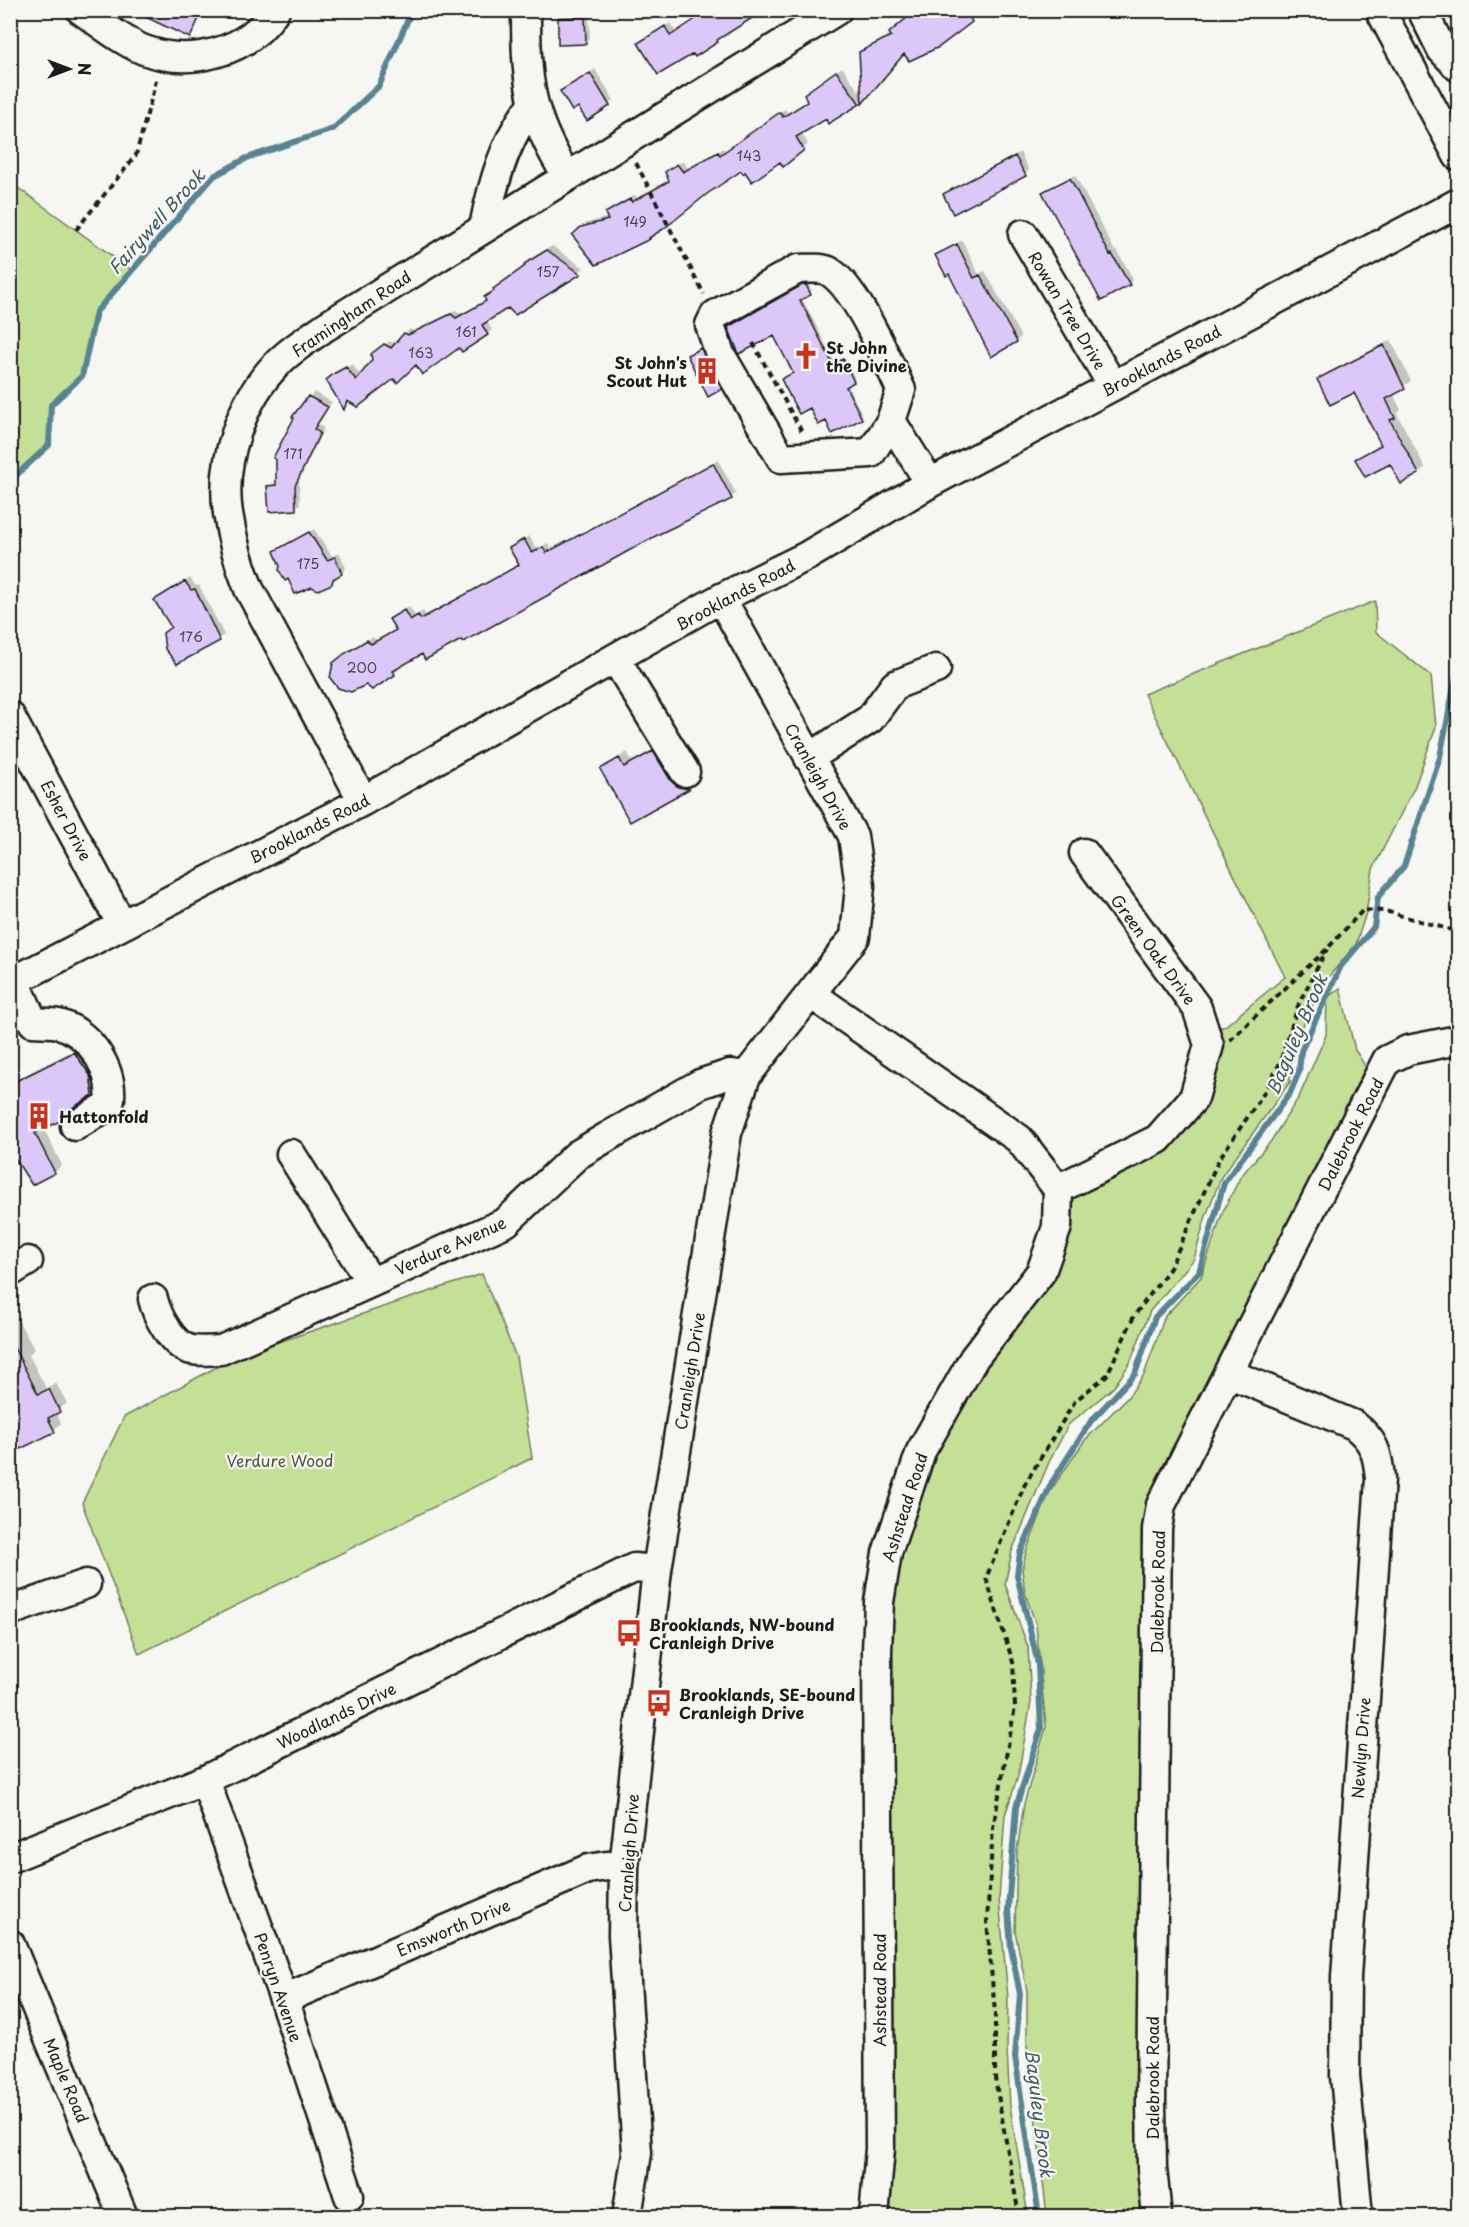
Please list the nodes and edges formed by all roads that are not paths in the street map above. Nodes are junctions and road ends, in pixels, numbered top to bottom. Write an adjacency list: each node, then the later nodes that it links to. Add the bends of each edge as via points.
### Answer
1 (81, 10): 2 (street, via 141,49 162,56 204,56 223,51 249,39 266,25)
2 (275, 10)
3 (526, 10): 8 (street)
4 (837, 10): 10 (street, Framingham Road)
5 (1380, 10): 9 (street)
6 (1422, 10): 7 (street, via 1442,50)
7 (1458, 67)
8 (532, 105): 10 (street, via 547,146); 12 (street, via 516,131 495,181)
9 (1458, 156)
10 (567, 176): 12 (street, Framingham Road)
11 (1458, 203): 14 (street, Brooklands Road)
12 (484, 227): 23 (street, Framingham Road, via 325,327 280,361 258,388 244,415 229,463 227,511 236,556 249,589)
13 (1023, 234): 14 (street, Rowan Tree Drive)
14 (1113, 386): 16 (street, Brooklands Road)
15 (891, 421): 15 (street, via 871,453 781,458 720,354 710,325 715,315 798,269 828,270 847,286 901,390); 16 (street)
16 (930, 483): 17 (street, Brooklands Road, via 807,556)
17 (721, 598): 18 (street, Brooklands Road); 21 (street, Cranleigh Drive)
18 (615, 658): 22 (street); 23 (street, Brooklands Road)
19 (936, 669): 21 (street, via 895,685 870,719)
20 (10, 716): 25 (street, Esher Drive)
21 (809, 758): 27 (street, Cranleigh Drive, via 853,836 861,886 855,937)
22 (685, 772)
23 (363, 801): 25 (street, Brooklands Road)
24 (1084, 853): 32 (street, Green Oak Drive, via 1197,1008 1209,1045 1194,1098 1158,1139)
25 (122, 925): 26 (street, Brooklands Road)
26 (13, 982): 30 (street, via 33,1022 60,1025 86,1040 110,1081 109,1105)
27 (811, 994): 29 (street, Cranleigh Drive); 32 (street, via 1019,1140)
28 (1458, 1040): 35 (street, Dalebrook Road, via 1408,1050 1387,1060)
29 (746, 1076): 33 (street, Verdure Avenue, via 730,1074 700,1084 577,1155 506,1222); 36 (street, Cranleigh Drive, via 727,1133)
30 (75, 1126)
31 (291, 1154): 33 (street)
32 (1058, 1189): 47 (street, Ashstead Road, via 1057,1227 1041,1272 974,1358 921,1450 887,1553 877,1651 880,2149)
33 (370, 1281): 34 (street, Verdure Avenue, via 221,1350 190,1350 174,1338 157,1313)
34 (153, 1299)
35 (1228, 1373): 48 (street, Dalebrook Road, via 1161,1505 1157,1529 1151,2091); 49 (street, Newlyn Drive, via 1354,1425 1375,1446 1379,1460 1346,1977 1345,2076)
36 (657, 1570): 39 (street, Woodlands Drive, via 634,1568); 41 (street, Cranleigh Drive)
37 (86, 1584): 38 (street)
38 (10, 1611)
39 (205, 1780): 40 (street, Woodlands Drive); 43 (street, Penryn Avenue)
40 (10, 1858)
41 (624, 1867): 43 (street, Emsworth Drive, via 588,1869); 46 (street, Cranleigh Drive, via 623,1935 637,2153)
42 (13, 1956): 45 (street, Maple Road)
43 (284, 1999): 44 (street, Penryn Avenue)
44 (349, 2196)
45 (123, 2217)
46 (627, 2217)
47 (874, 2217)
48 (1156, 2217)
49 (1358, 2217)

